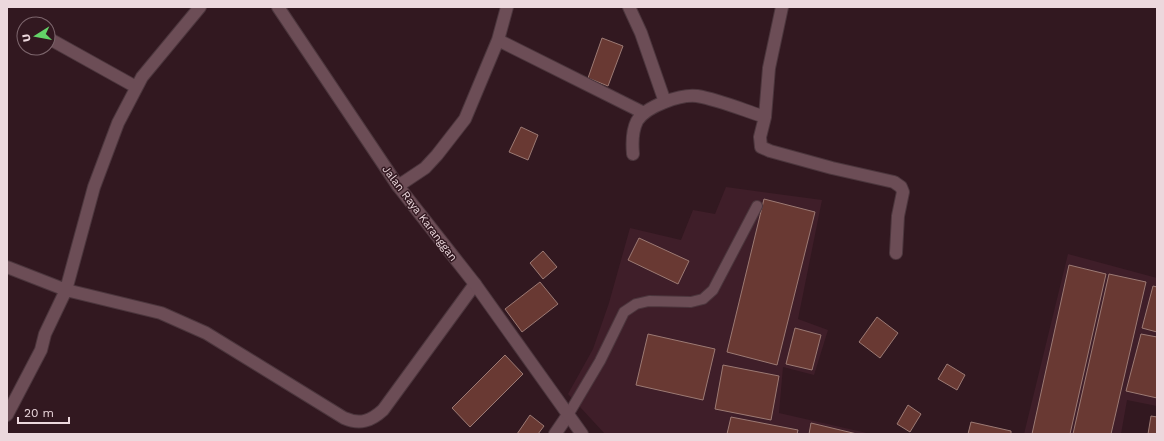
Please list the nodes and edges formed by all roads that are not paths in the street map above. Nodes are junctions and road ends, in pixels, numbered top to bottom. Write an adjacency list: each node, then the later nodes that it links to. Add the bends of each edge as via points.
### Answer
1 (200, 7): 8 (street)
2 (278, 7): 13 (street, Jalan Raya Karanggan)
3 (508, 7): 6 (street)
4 (629, 7): 9 (street, via 641,33)
5 (782, 7): 11 (street, via 769,68)
6 (498, 40): 10 (street); 13 (street, via 465,119 429,164)
7 (56, 42): 8 (street)
8 (136, 87): 18 (street, via 118,123 94,187)
9 (665, 102): 10 (street); 11 (street, via 674,98 696,96)
10 (644, 113): 12 (street, via 634,130)
11 (765, 117): 15 (street, via 760,137 761,147 832,168 894,182 901,187 903,198 898,216)
12 (633, 154)
13 (398, 186): 17 (street, Jalan Raya Karanggan)
14 (757, 206): 20 (lane, via 713,290 703,299 690,302 649,301 636,304 624,312 600,361)
15 (896, 253)
16 (7, 267): 18 (street)
17 (475, 284): 18 (street, via 383,410 371,420 358,422 344,418 206,333 168,316); 20 (street, Jalan Raya Karanggan)
18 (66, 290): 19 (street, via 45,334 41,350)
19 (7, 415)
20 (568, 415): 21 (street); 22 (street, Jalan Raya Karanggan)
21 (555, 434)
22 (582, 434)

